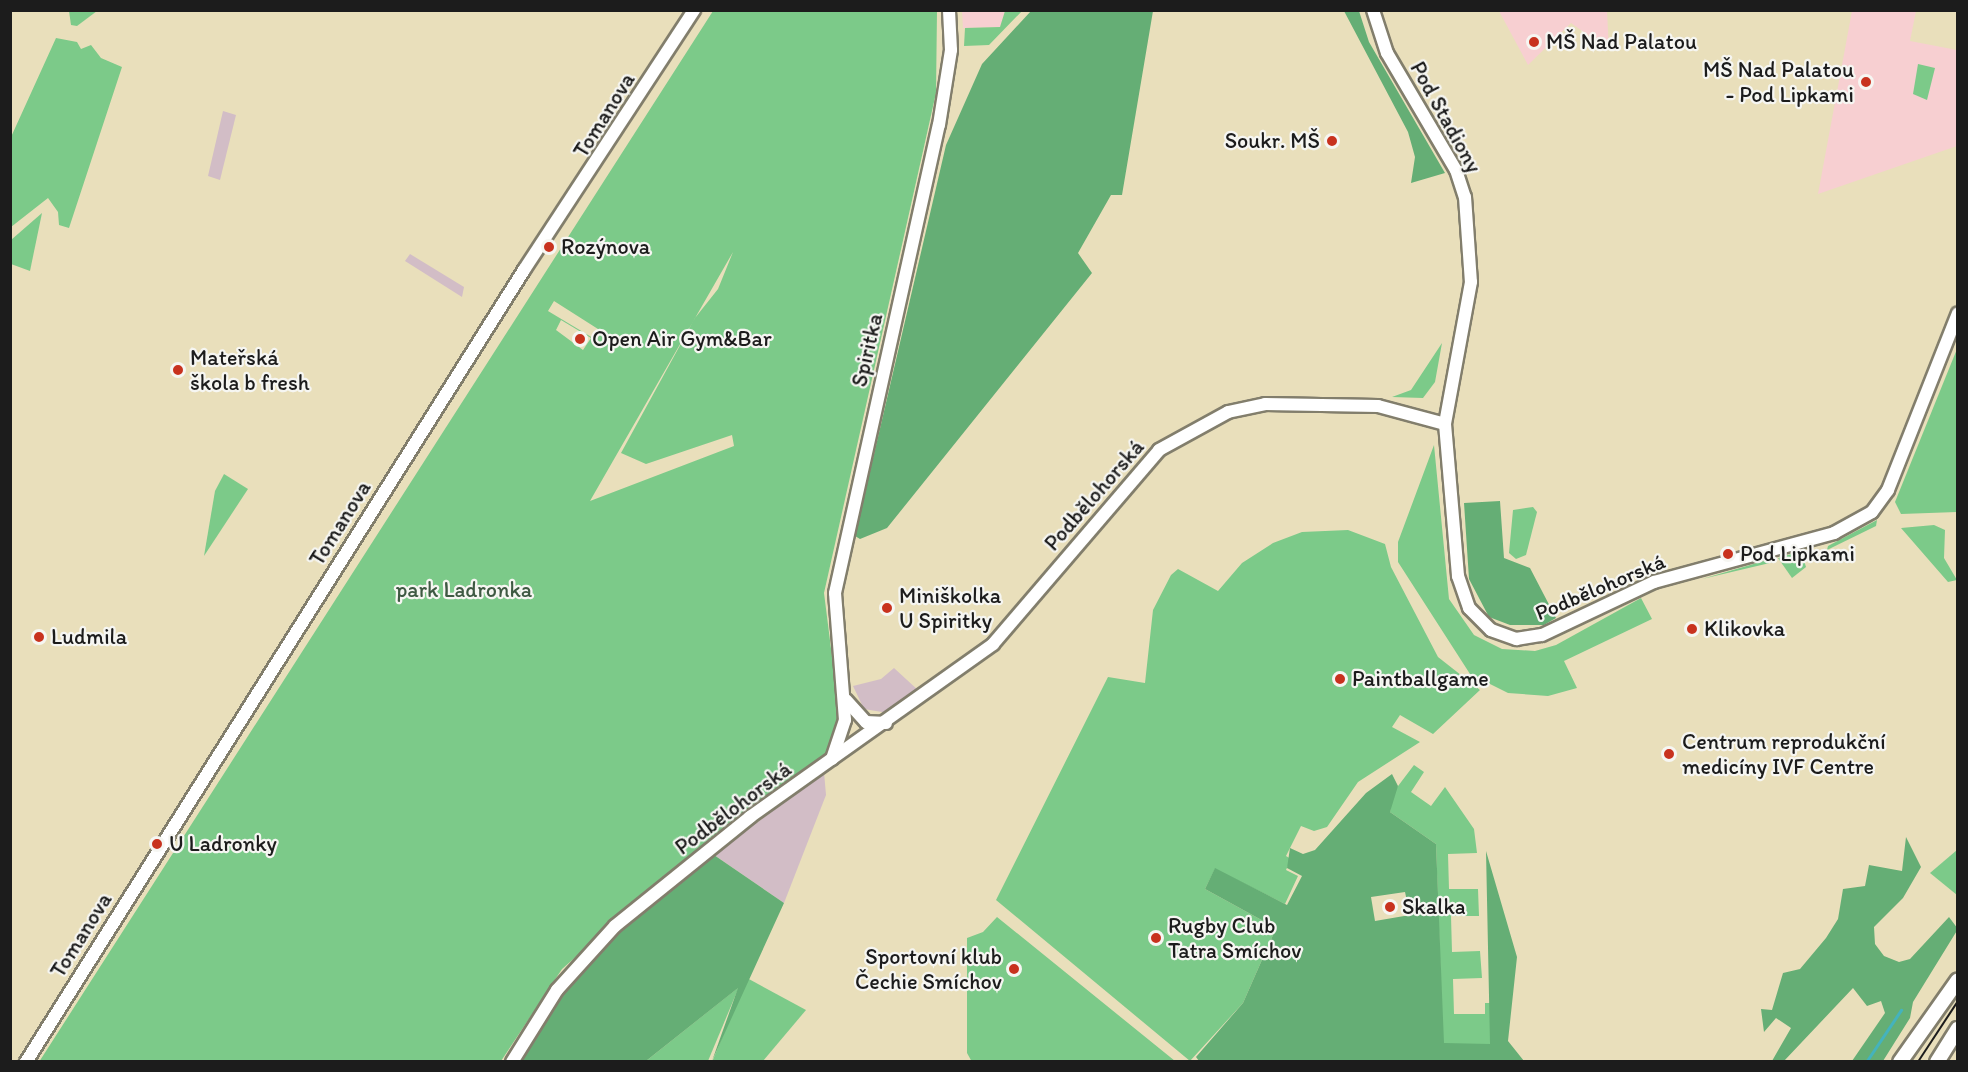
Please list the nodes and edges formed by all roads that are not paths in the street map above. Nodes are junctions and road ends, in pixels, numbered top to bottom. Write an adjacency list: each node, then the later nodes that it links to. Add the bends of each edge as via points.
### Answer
1 (694, 10): 13 (street, Tomanova, via 524,270)
2 (949, 10): 6 (street, Spiritka, via 946,88 835,593)
3 (1373, 10): 5 (street, Pod Stadiony, via 1387,54 1456,170 1469,222 1471,282)
4 (1958, 313): 5 (street, Podbělohorská, via 1888,490 1872,512 1834,533 1654,582 1533,638 1491,630 1465,600 1458,576)
5 (1445, 424): 8 (street, Podbělohorská, via 1378,406 1297,401 1248,406 1194,429 1160,450 1132,478 993,644)
6 (846, 699): 7 (street); 10 (street, Spiritka, via 842,738)
7 (866, 722): 8 (street); 9 (street)
8 (889, 723): 9 (street, Podbělohorská)
9 (867, 737): 10 (street, Podbělohorská)
10 (832, 760): 14 (street, Podbělohorská, via 615,926 557,990)
11 (1958, 980): 15 (main road)
12 (1958, 1029): 16 (main road)
13 (26, 1062)
14 (512, 1062)
15 (1900, 1062)
16 (1936, 1062)

